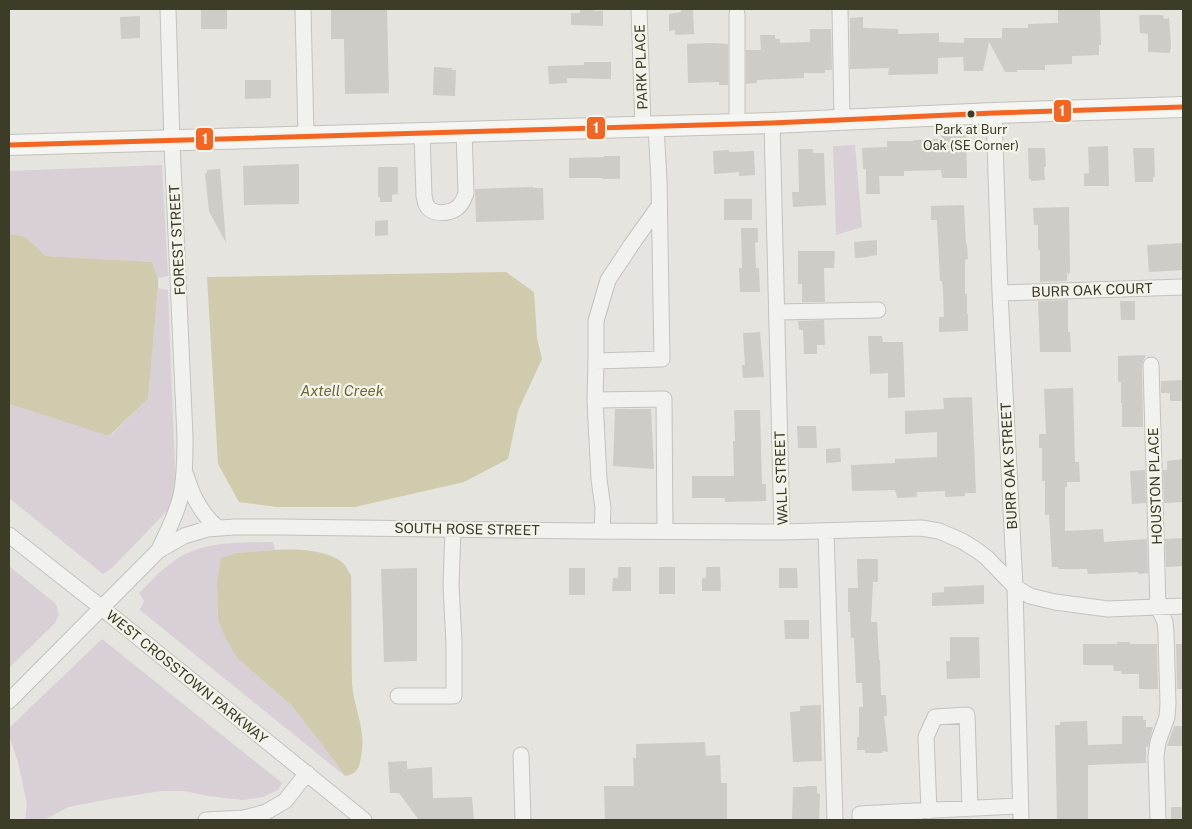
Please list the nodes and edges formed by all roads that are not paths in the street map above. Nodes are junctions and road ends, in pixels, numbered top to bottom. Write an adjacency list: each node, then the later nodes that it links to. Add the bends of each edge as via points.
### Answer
1 (168, 9): 15 (street, FOREST STREET)
2 (303, 9): 14 (street)
3 (639, 9): 11 (street, PARK PLACE)
4 (840, 9): 8 (street)
5 (736, 14): 10 (street)
6 (1183, 107): 7 (main road)
7 (994, 113): 8 (main road); 19 (street, BURR OAK STREET)
8 (842, 120): 9 (main road)
9 (772, 123): 10 (main road); 21 (street, WALL STREET)
10 (737, 124): 11 (main road)
11 (650, 126): 12 (main road); 17 (street, PARK PLACE, via 659,181)
12 (464, 131): 13 (main road); 13 (street, via 466,193 458,208 441,213 426,206)
13 (422, 133): 14 (main road)
14 (306, 136): 15 (main road)
15 (172, 140): 16 (main road); 25 (street, FOREST STREET, via 186,437)
16 (9, 145)
17 (659, 206): 22 (street, via 608,280 596,321); 22 (street, PARK PLACE, via 662,359)
18 (1183, 287): 19 (street, BURR OAK COURT)
19 (1000, 293): 34 (street, BURR OAK STREET)
20 (878, 310): 21 (street)
21 (777, 312): 31 (street, WALL STREET)
22 (596, 361): 24 (street)
23 (1151, 365): 36 (street, HOUSTON PLACE)
24 (595, 400): 28 (street); 30 (street, via 664,399)
25 (184, 471): 26 (street, FOREST STREET, via 196,503); 33 (street, FOREST STREET, via 181,496)
26 (218, 528): 27 (street, SOUTH ROSE STREET); 33 (street, SOUTH ROSE STREET, via 184,536)
27 (453, 529): 28 (street, SOUTH ROSE STREET); 38 (street, via 454,696)
28 (602, 531): 30 (street, SOUTH ROSE STREET)
29 (826, 531): 31 (street, WALL STREET); 34 (street, via 921,528 939,531 975,549); 48 (street)
30 (665, 532): 31 (street, SOUTH ROSE STREET)
31 (782, 532)
32 (9, 535): 37 (street, WEST CROSSTOWN PARKWAY)
33 (158, 551): 37 (street)
34 (1015, 586): 36 (street, via 1030,596 1055,602 1108,609); 43 (street, BURR OAK STREET)
35 (1183, 606): 36 (street)
36 (1158, 607): 50 (street, HOUSTON PLACE, via 1165,622 1168,704 1156,756)
37 (102, 608): 39 (street); 41 (street, WEST CROSSTOWN PARKWAY)
38 (398, 696)
39 (9, 701)
40 (521, 754): 47 (street)
41 (307, 774): 45 (street, via 285,801 266,812 244,818); 46 (street, WEST CROSSTOWN PARKWAY)
42 (970, 809): 43 (street); 44 (street); 44 (street, via 967,715 936,718 926,738)
43 (1020, 813)
44 (920, 814): 49 (street, via 860,814)
45 (206, 820)
46 (364, 820)
47 (523, 820)
48 (835, 820)
49 (860, 820)
50 (1158, 820)

